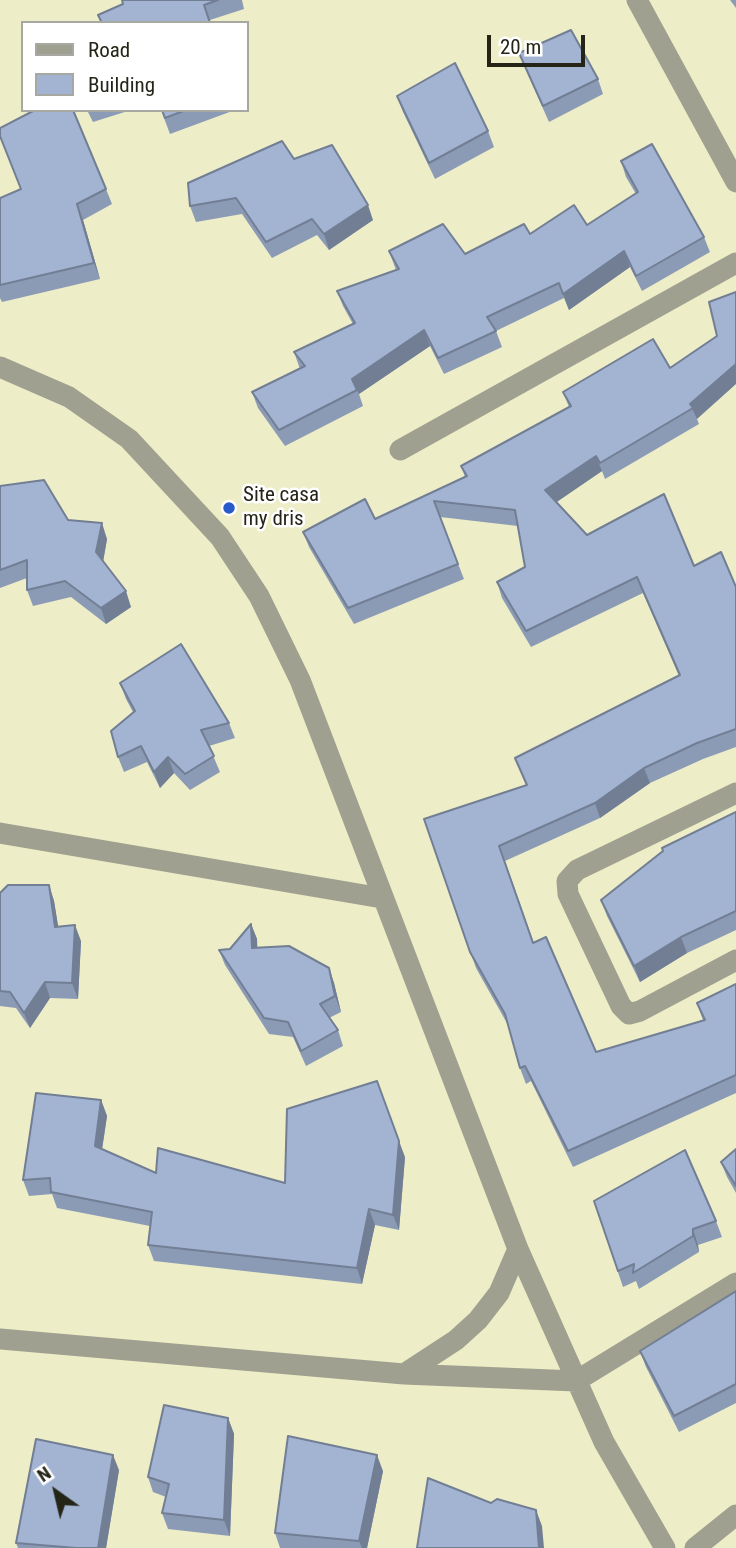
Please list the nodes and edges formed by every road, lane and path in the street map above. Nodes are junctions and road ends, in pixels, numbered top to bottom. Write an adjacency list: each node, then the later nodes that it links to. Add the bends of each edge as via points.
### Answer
1 (637, 0): 2 (street)
2 (728, 145): 3 (street)
3 (736, 182)
4 (736, 263): 6 (street)
5 (0, 367): 9 (street, via 69,397 129,439 220,537 259,596 300,680)
6 (400, 450)
7 (736, 793): 10 (street, via 577,870 567,881 568,894 621,1006 629,1014)
8 (0, 833): 9 (street)
9 (382, 898): 11 (street)
10 (736, 960)
11 (518, 1249): 14 (street, via 499,1293 478,1320); 15 (street)
12 (736, 1283): 15 (street)
13 (0, 1339): 14 (street)
14 (404, 1374): 15 (street)
15 (576, 1381): 17 (street, via 604,1442)
16 (736, 1516): 18 (street)
17 (665, 1548)
18 (695, 1548)

